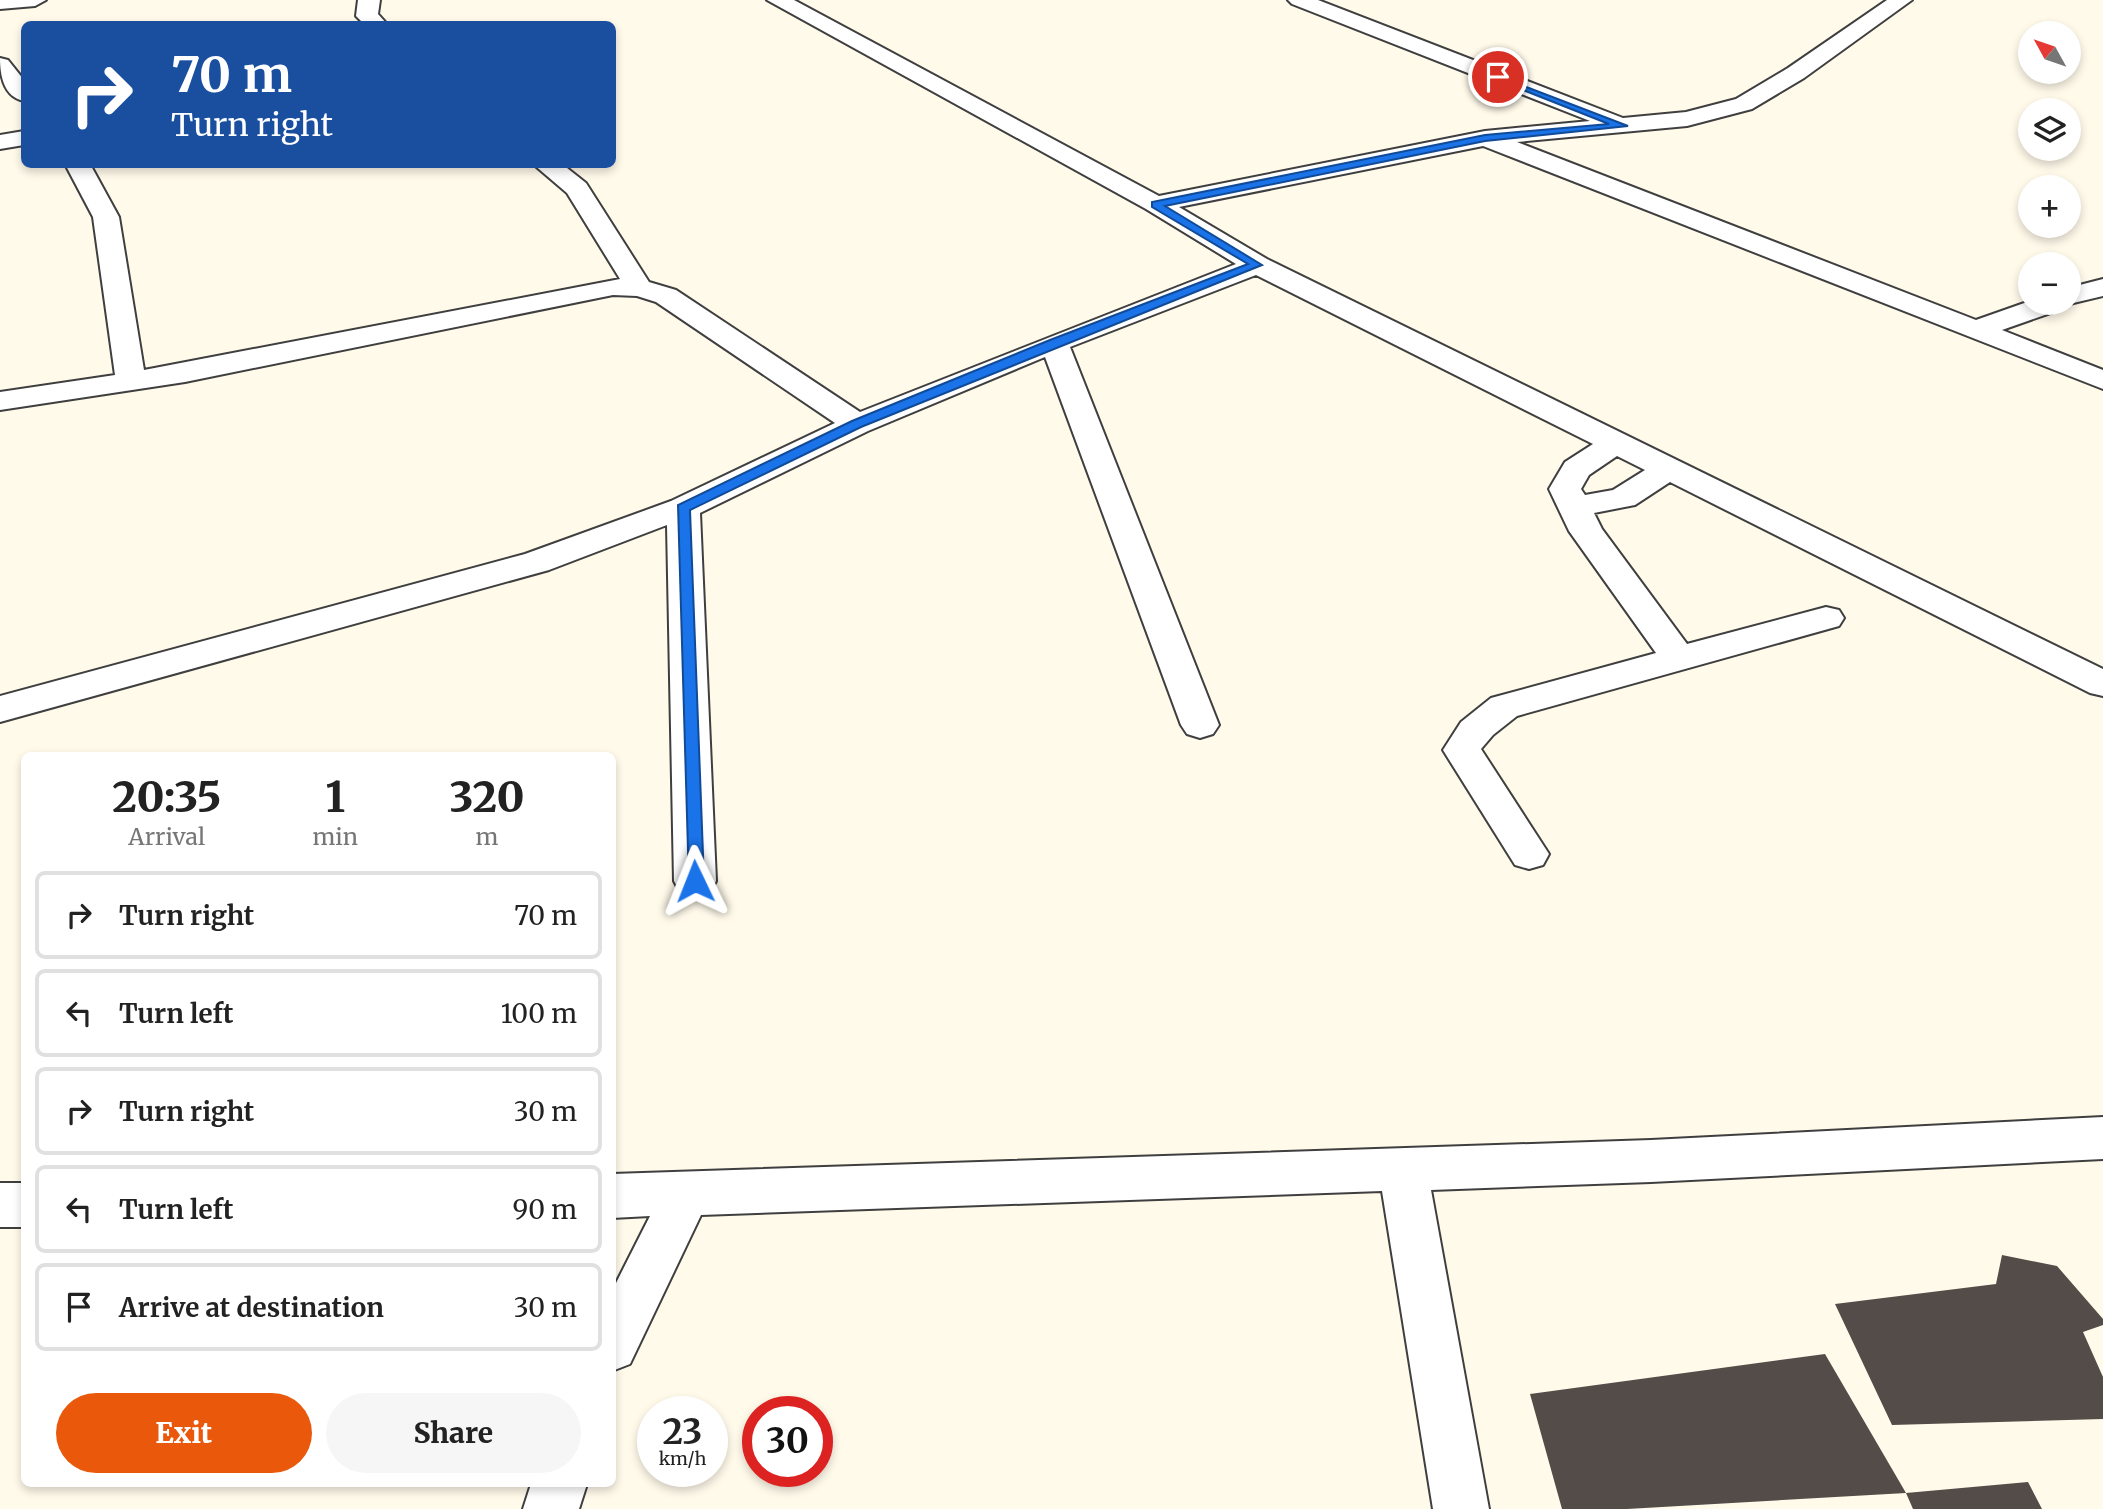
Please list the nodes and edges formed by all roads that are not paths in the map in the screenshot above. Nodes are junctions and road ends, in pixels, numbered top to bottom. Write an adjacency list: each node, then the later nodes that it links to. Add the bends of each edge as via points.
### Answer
1 (35, 0): 6 (street)
2 (369, 0): 7 (street, via 367,16)
3 (778, 0): 16 (street)
4 (1299, 0): 10 (street)
5 (1900, 0): 10 (street, via 1744,104 1687,119)
6 (0, 3)
7 (373, 21)
8 (0, 65): 9 (street)
9 (21, 90)
10 (1623, 126): 12 (street)
11 (21, 138): 13 (street)
12 (1485, 138): 16 (street); 22 (street)
13 (0, 142)
14 (79, 168): 25 (street, via 106,217)
15 (550, 168): 19 (street, via 577,188)
16 (1155, 204): 17 (street)
17 (1257, 265): 23 (street); 28 (street)
18 (2103, 286): 20 (street)
19 (639, 288): 25 (street, via 613,287); 27 (street, via 666,296)
20 (2081, 293)
21 (2018, 315): 22 (street)
22 (1976, 330): 24 (street)
23 (1054, 343): 27 (street); 36 (street)
24 (2103, 380)
25 (131, 381): 26 (street)
26 (0, 401)
27 (857, 424): 31 (street)
28 (1614, 444): 29 (street); 30 (street, via 1577,468 1564,489)
29 (1667, 470): 30 (street, via 1623,498); 34 (street)
30 (1575, 507): 33 (street, via 1586,531)
31 (683, 508): 35 (street, via 537,562); 38 (street)
32 (1826, 618): 33 (street)
33 (1680, 660): 37 (street, via 1504,707 1466,739 1462,750)
34 (2103, 684)
35 (0, 709)
36 (1200, 724)
37 (1529, 854)
38 (695, 881)
39 (2103, 1138): 40 (street)
40 (1403, 1170): 41 (street); 48 (street)
41 (687, 1193): 42 (street); 45 (street)
42 (616, 1195)
43 (0, 1205): 44 (street)
44 (21, 1205)
45 (616, 1338)
46 (558, 1487): 47 (street)
47 (551, 1509)
48 (1461, 1509)

